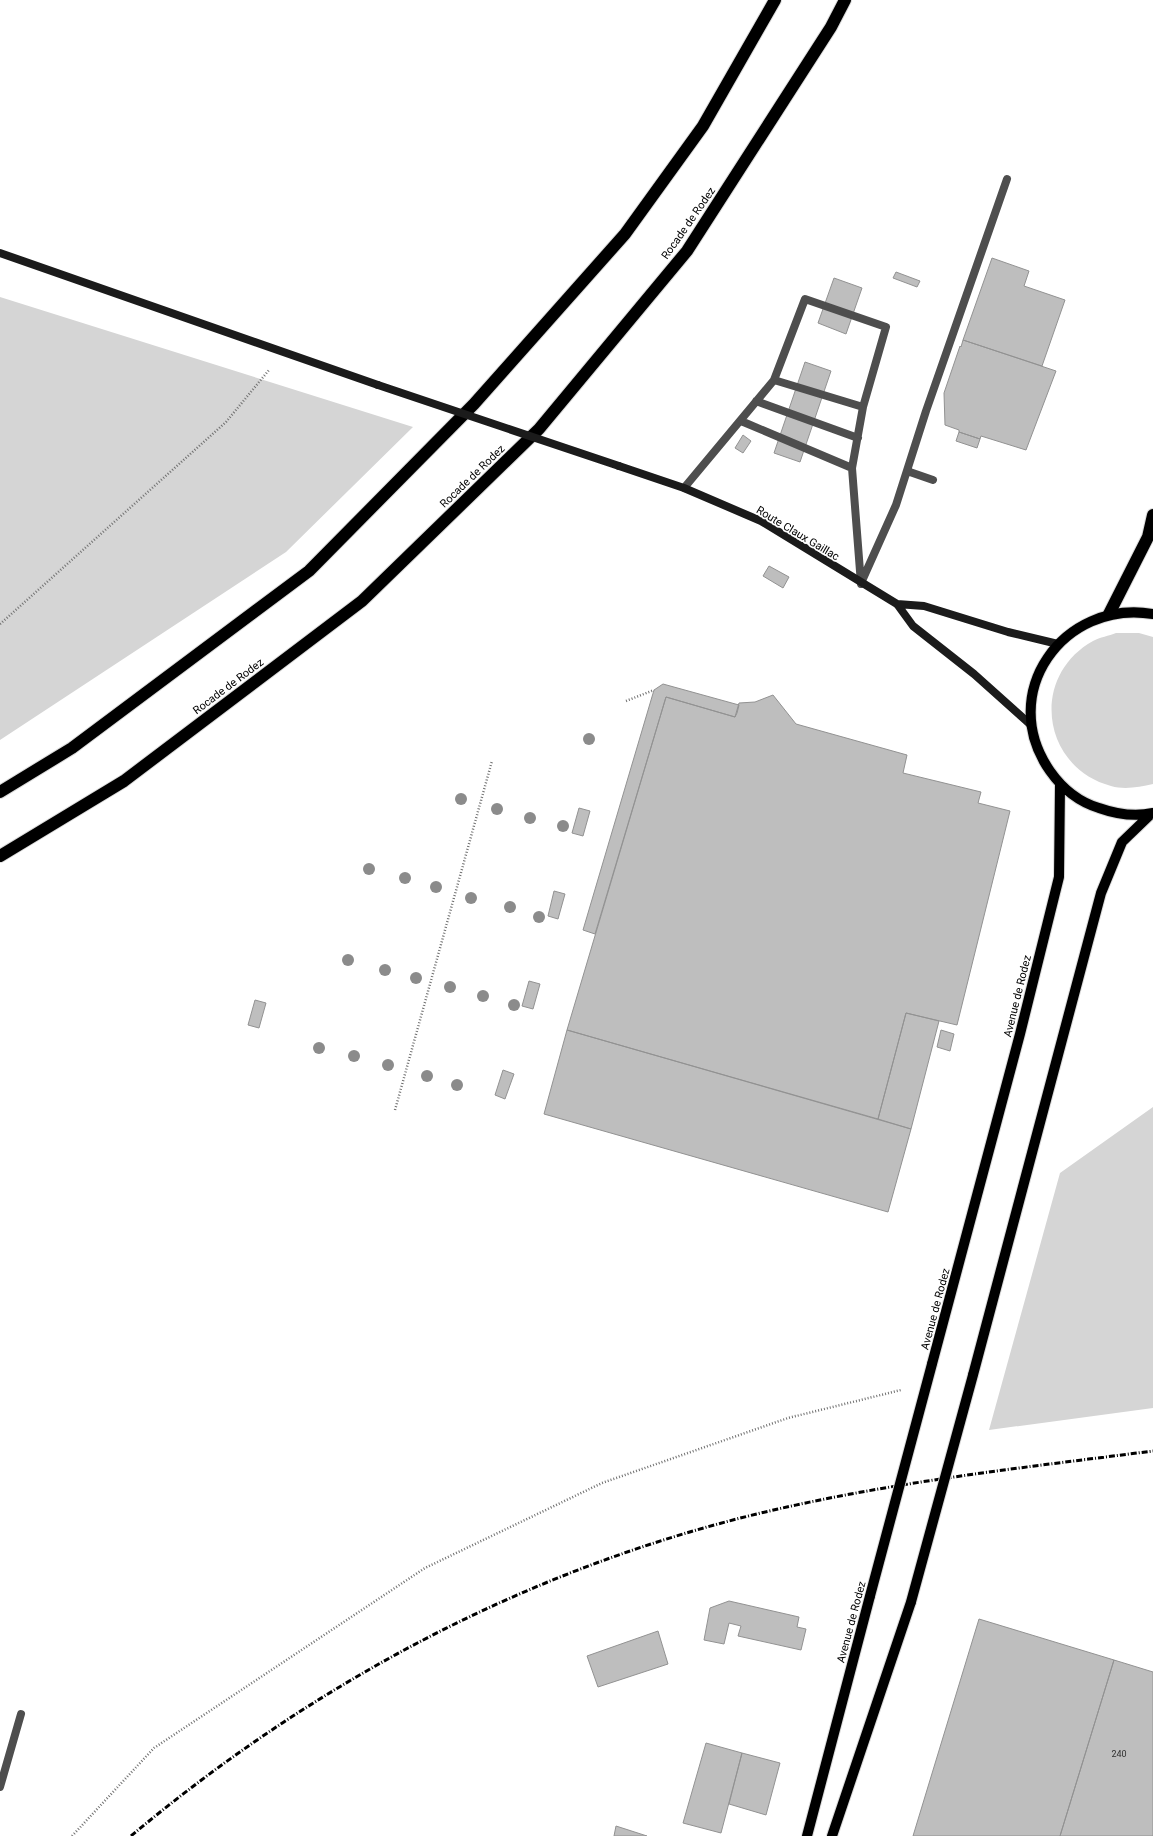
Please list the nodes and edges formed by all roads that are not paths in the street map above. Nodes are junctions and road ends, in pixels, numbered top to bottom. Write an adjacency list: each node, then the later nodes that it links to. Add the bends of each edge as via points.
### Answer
1 (775, 0): 22 (highway, via 703,126 625,234 474,404 309,570 72,748)
2 (845, 0): 24 (highway, Rocade de Rodez, via 831,28 687,251 539,429 362,602 124,781)
3 (1007, 179): 11 (lane)
4 (0, 253): 13 (street, Route Claux Gaillac, bridge, via 378,385)
5 (774, 380): 6 (lane); 7 (lane); 7 (lane, via 806,299 886,327)
6 (756, 401): 8 (lane); 9 (lane)
7 (863, 408): 9 (lane)
8 (740, 422): 10 (lane); 13 (lane)
9 (858, 438): 10 (lane)
10 (852, 468): 15 (lane)
11 (907, 471): 12 (lane); 15 (lane, via 896,505)
12 (933, 480)
13 (684, 488): 15 (street, Route Claux Gaillac, via 761,521)
14 (1153, 515): 17 (highway, via 1148,537)
15 (861, 584): 16 (street, Route Claux Gaillac)
16 (897, 604): 19 (street, Route Claux Gaillac, via 924,606 1008,632); 20 (street, Route Claux Gaillac, via 913,626 974,674)
17 (1109, 614): 18 (main road, via 1136,611); 19 (main road, via 1081,625)
18 (1153, 614)
19 (1058, 644): 20 (main road, via 1041,668 1032,695)
20 (1031, 725): 21 (main road, via 1040,757)
21 (1060, 785): 23 (main road, via 1087,804 1118,814); 27 (main road, Avenue de Rodez, bridge, via 1059,877 1016,1049)
22 (0, 792)
23 (1152, 813): 28 (main road, bridge, via 1122,842 1101,893 911,1602)
24 (0, 856)
25 (21, 1714): 26 (lane)
26 (0, 1787)
27 (807, 1836)
28 (832, 1836)

